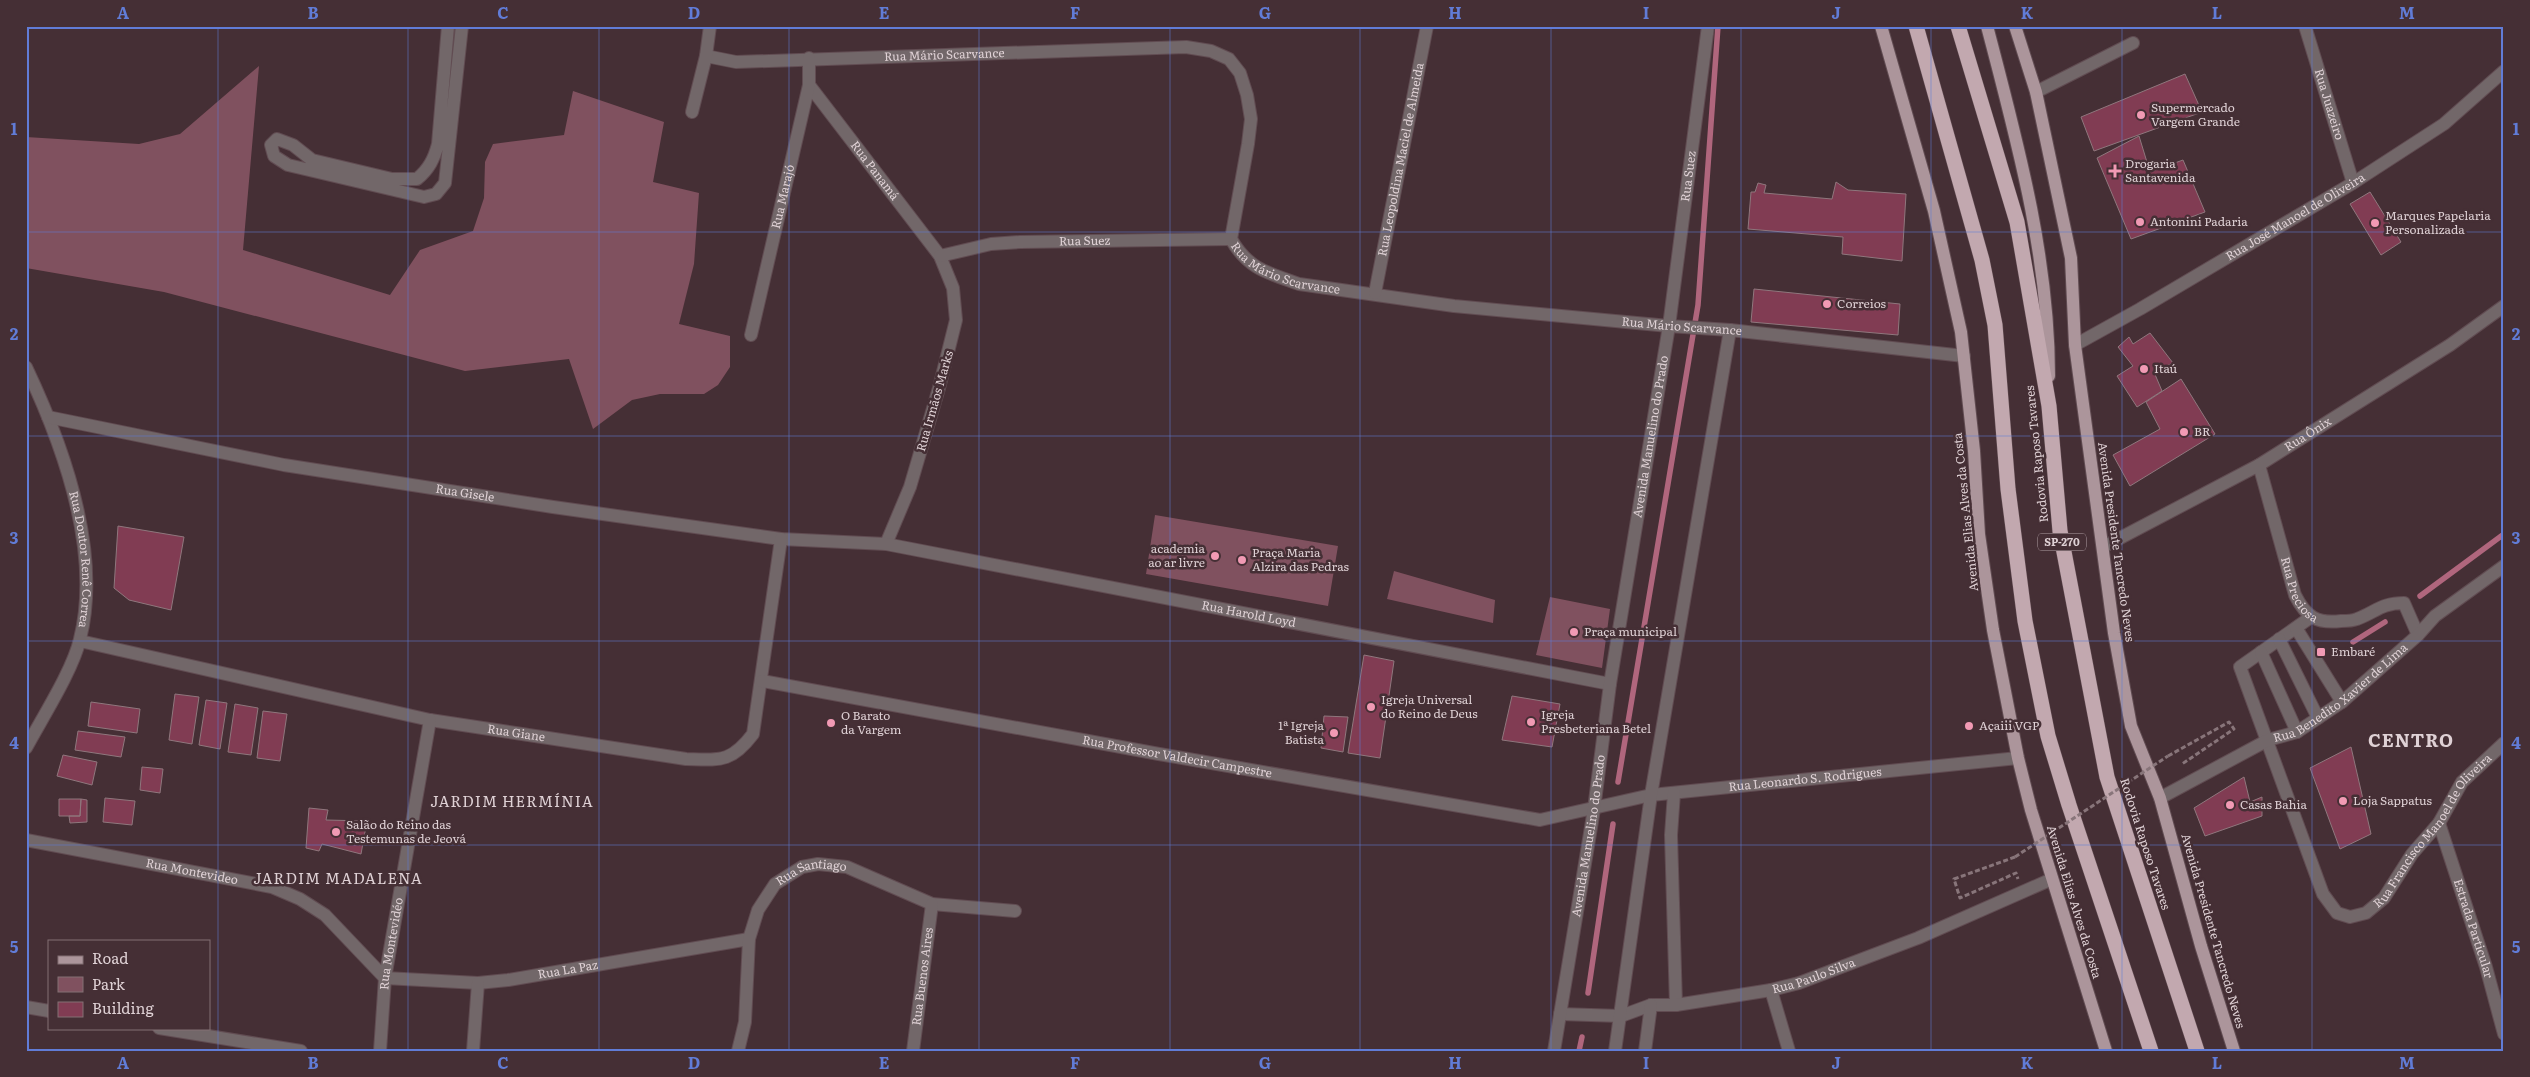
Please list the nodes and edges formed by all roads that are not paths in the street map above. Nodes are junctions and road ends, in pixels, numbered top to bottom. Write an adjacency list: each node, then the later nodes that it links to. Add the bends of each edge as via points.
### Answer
1 (448, 26): 2 (street, via 438,144 435,157 417,179 392,180 312,160 293,145 276,139 271,145 274,156 288,165 403,193 424,197 436,194 445,183)
2 (462, 26)
3 (710, 26): 13 (street)
4 (1427, 26): 22 (street, Rua Leopoldina Maciel de Almeida)
5 (1708, 26): 24 (street, Rua Suez)
6 (1881, 26): 28 (main road, Avenida Elias Alves da Costa, via 1934,211 1955,300)
7 (1916, 26): 84 (highway, via 1982,260 1995,325 2008,489 2025,620 2048,736)
8 (1958, 26): 30 (highway, Rodovia Raposo Tavares / SP-270, via 2017,222)
9 (1987, 26): 30 (main road, via 2030,199 2039,254 2049,338)
10 (2015, 26): 17 (main road, Avenida Presidente Tancredo Neves)
11 (2304, 26): 19 (street, Rua Juazeiro)
12 (2133, 43): 17 (street)
13 (706, 56): 14 (street, Rua Mário Scarvance, via 736,62); 18 (street)
14 (809, 58): 16 (street, Rua Marajó); 20 (street, Rua Mário Scarvance, via 1186,47 1211,51 1229,60 1240,73 1251,119)
15 (2504, 71): 19 (street, Rua José Manoel de Oliveira, via 2444,124)
16 (809, 85): 21 (street, Rua Panamá); 26 (street, Rua Marajó)
17 (2036, 92): 27 (main road, Avenida Presidente Tancredo Neves, via 2071,258)
18 (692, 112)
19 (2353, 183): 27 (street, Rua José Manoel de Oliveira)
20 (1231, 239): 21 (street, Rua Suez, via 1020,242 991,244); 22 (street, Rua Mário Scarvance, via 1248,262 1275,276 1299,284)
21 (940, 256): 34 (street, Rua Irmãos Marks, via 952,288 956,320 910,487)
22 (1376, 293): 24 (street, Rua Mário Scarvance, via 1454,306)
23 (2504, 306): 32 (street, Rua Ônix, via 2450,345)
24 (1669, 326): 25 (street, Rua Mário Scarvance); 44 (street, Avenida Manuelino do Prado)
25 (1730, 330): 28 (street, Rua Mário Scarvance); 54 (street)
26 (751, 335)
27 (2075, 345): 35 (main road, Avenida Presidente Tancredo Neves)
28 (1964, 356): 52 (main road, Avenida Elias Alves da Costa, via 1979,534 1992,630)
29 (26, 367): 31 (street, Rua Doutor Renê Correa)
30 (2048, 406): 85 (highway, Rodovia Raposo Tavares / SP-270, via 2060,530 2107,777)
31 (48, 418): 33 (street, Rua Gisele, via 323,472); 41 (street, Rua Doutor Renê Correa, via 69,476 83,543 86,608)
32 (2259, 465): 35 (street, Rua Ônix); 37 (street, Rua Preciosa, via 2295,595)
33 (782, 539): 34 (street, Rua Gisele); 43 (street, Rua Giane)
34 (886, 544): 44 (street, Rua Harold Loyd)
35 (2103, 547): 55 (main road, Avenida Presidente Tancredo Neves, via 2131,726)
36 (2504, 566): 39 (street, Rua Benedito Xavier de Lima, via 2435,616)
37 (2311, 617): 38 (street); 39 (street, Rua Preciosa, via 2325,623 2356,620 2389,603 2404,603)
38 (2296, 628): 40 (street); 45 (street)
39 (2418, 635): 45 (street, Rua Benedito Xavier de Lima)
40 (2280, 639): 42 (street); 46 (street)
41 (80, 641): 47 (street, Rua Giane); 51 (street, Rua Doutor Renê Correa)
42 (2261, 652): 48 (street); 49 (street, via 2240,667)
43 (762, 681): 47 (street, Rua Giane, via 753,734 740,750 724,759 686,759); 56 (street, Rua Professor Valdecir Campestre, via 1540,820)
44 (1610, 684): 56 (street, Avenida Manuelino do Prado)
45 (2342, 702): 46 (street, Rua Benedito Xavier de Lima)
46 (2318, 718): 48 (street, Rua Benedito Xavier de Lima)
47 (430, 720): 63 (street, Rua Montevidéo)
48 (2297, 732): 49 (street, Rua Benedito Xavier de Lima)
49 (2268, 740): 55 (street, Rua Benedito Xavier de Lima); 57 (street, Rua Francisco Manoel de Oliveira, via 2323,894 2337,913 2350,917 2366,914 2384,898 2412,854)
50 (2504, 743): 57 (street, Rua Francisco Manoel de Oliveira, via 2462,782)
51 (26, 748)
52 (2018, 758): 53 (street, Rua Leonardo S. Rodrigues); 59 (main road, Avenida Elias Alves da Costa)
53 (1674, 793): 54 (street, Rua Leonardo S. Rodrigues); 67 (street, via 1671,835)
54 (1652, 795): 56 (street, Rua Leonardo S. Rodrigues); 71 (street)
55 (2160, 798): 86 (main road, Avenida Presidente Tancredo Neves, via 2200,946)
56 (1594, 809): 70 (street, Avenida Manuelino do Prado)
57 (2439, 823): 73 (street, Estrada Particular, via 2486,967)
58 (26, 840): 63 (street, Rua Montevideo, via 272,886 300,898 325,915)
59 (2052, 879): 65 (street, Rua Paulo Silva, via 1918,938 1799,983); 83 (main road, Avenida Elias Alves da Costa)
60 (932, 904): 61 (street, Rua Santiago); 62 (street, Rua Santiago, via 847,867 818,864 802,867 785,876 768,893); 78 (street, Rua Buenos Aires)
61 (1016, 911)
62 (749, 939): 64 (street, Rua La Paz, via 534,977); 77 (street, Rua Santiago, via 745,1022)
63 (385, 978): 64 (street, Rua La Paz); 75 (street, Rua Montevidéo)
64 (478, 983): 76 (street)
65 (1771, 990): 67 (street, Rua Paulo Silva); 82 (street)
66 (1651, 1005): 67 (street, Rua Paulo Silva); 71 (street, Rua Paulo Silva); 81 (street)
67 (1676, 1005)
68 (26, 1007): 69 (street)
69 (48, 1011)
70 (1560, 1014): 71 (street, Rua Paulo Silva); 79 (street, Avenida Manuelino do Prado)
71 (1621, 1016): 80 (street)
72 (171, 1030): 74 (street)
73 (2504, 1034)
74 (301, 1051)
75 (380, 1051)
76 (473, 1051)
77 (738, 1051)
78 (912, 1051)
79 (1554, 1051)
80 (1615, 1051)
81 (1645, 1051)
82 (1788, 1051)
83 (2106, 1051)
84 (2151, 1051)
85 (2197, 1051)
86 (2234, 1051)

